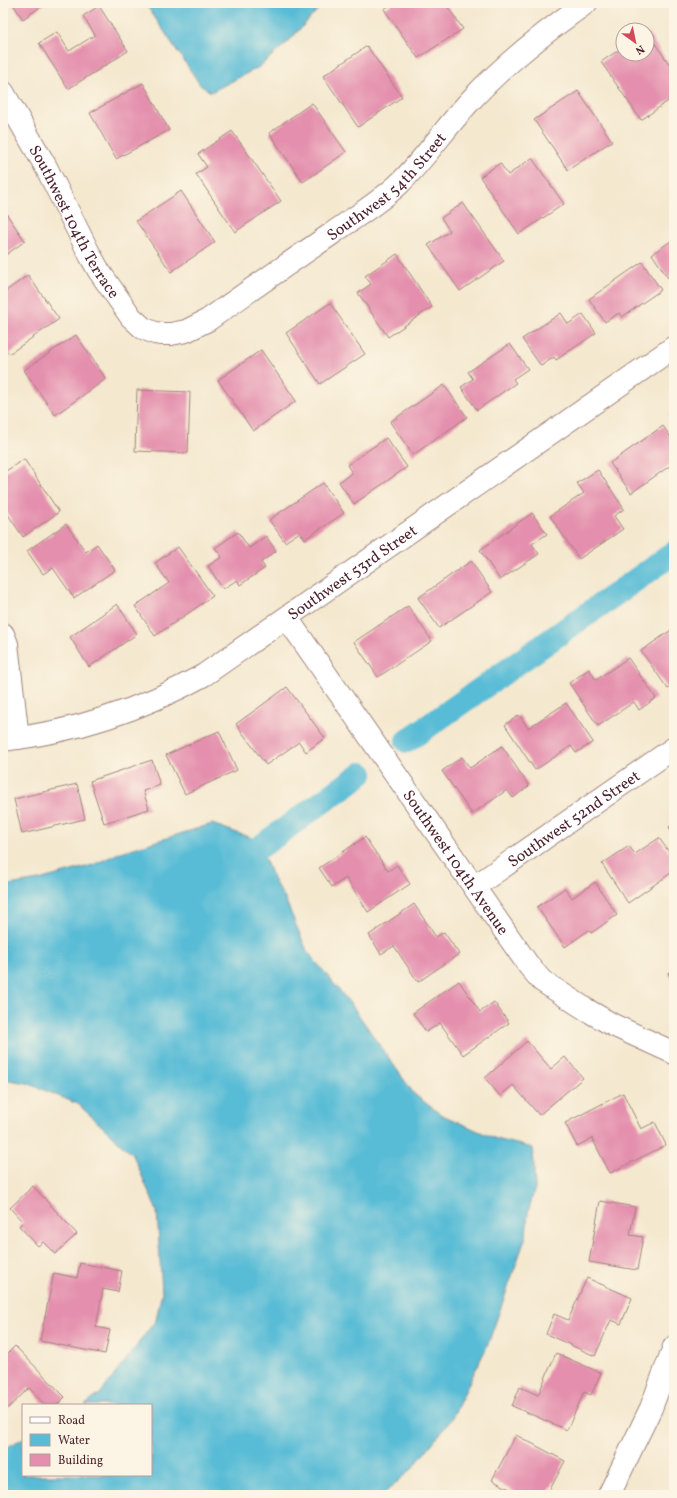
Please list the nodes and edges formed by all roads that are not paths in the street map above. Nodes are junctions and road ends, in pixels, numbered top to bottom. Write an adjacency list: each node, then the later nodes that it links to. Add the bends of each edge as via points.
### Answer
1 (586, 3): 3 (street, Southwest 54th Street, via 492,77 399,184 208,320 186,331)
2 (3, 92): 3 (street, Southwest 104th Terrace, via 46,167 99,272 137,324)
3 (162, 334)
4 (674, 347): 5 (street, Southwest 53rd Street)
5 (287, 618): 7 (street, Southwest 53rd Street, via 204,675 151,702 91,723); 9 (street, Southwest 104th Avenue)
6 (3, 634): 7 (street, via 7,644)
7 (10, 739)
8 (674, 748): 9 (street, Southwest 52nd Street)
9 (474, 887): 10 (street, Southwest 104th Avenue, via 542,981 613,1025)
10 (674, 1053)
11 (674, 1347): 12 (street, via 651,1408)
12 (609, 1495)

